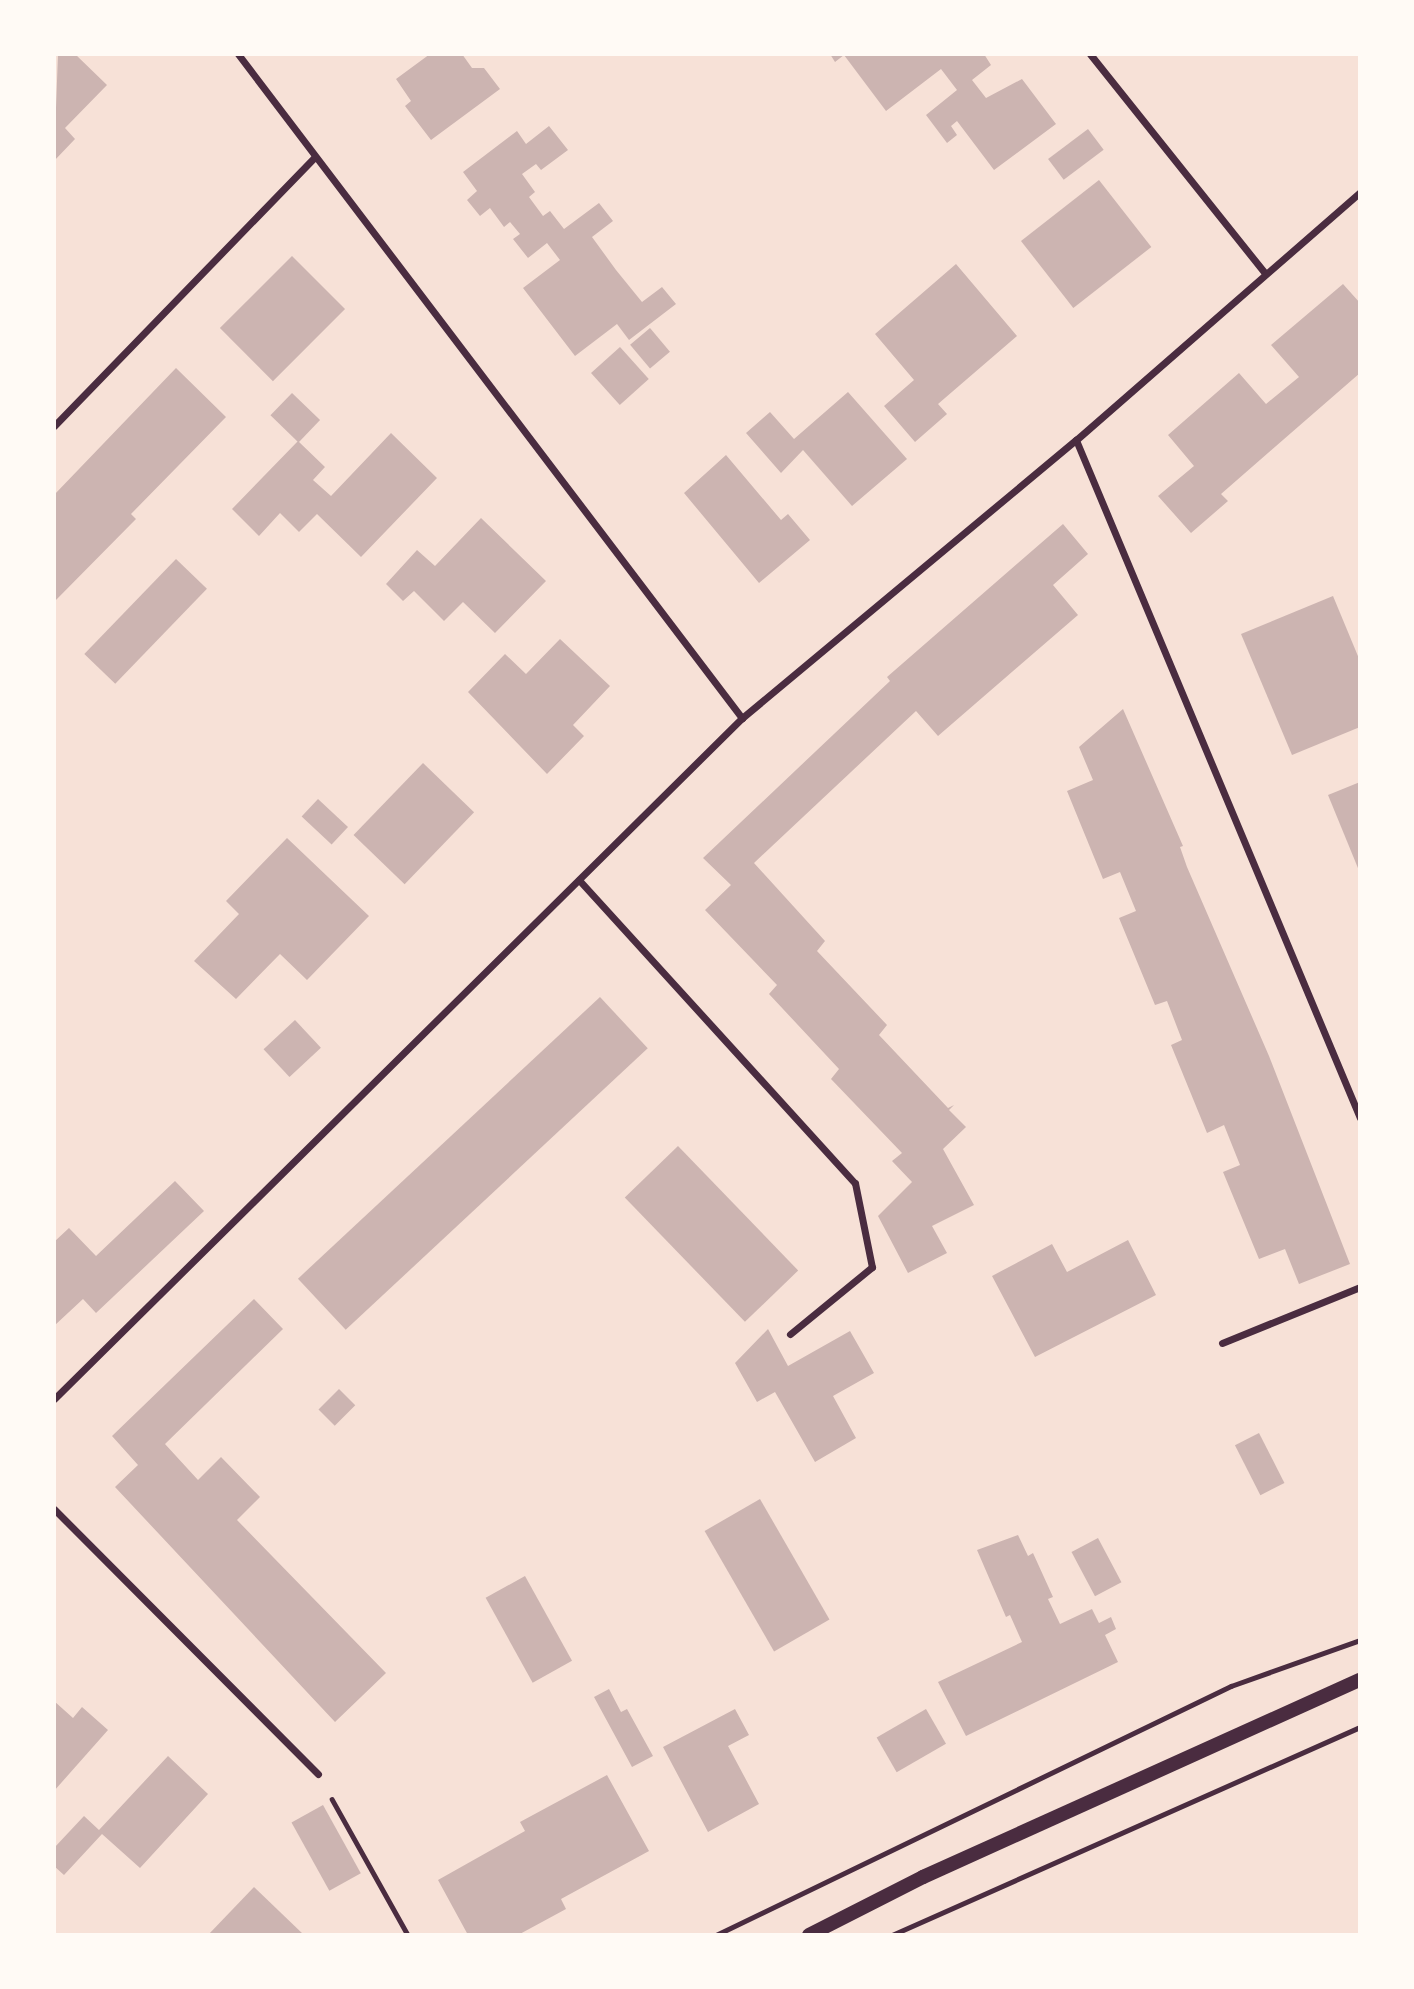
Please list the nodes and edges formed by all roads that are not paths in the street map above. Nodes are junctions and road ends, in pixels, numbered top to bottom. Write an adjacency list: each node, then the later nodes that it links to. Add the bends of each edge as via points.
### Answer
1 (238, 54): 3 (street)
2 (1090, 54): 5 (street)
3 (314, 157): 6 (street); 8 (street)
4 (1360, 192): 5 (street)
5 (1264, 272): 7 (street)
6 (54, 426)
7 (1076, 440): 8 (street); 10 (street)
8 (742, 718): 9 (street)
9 (579, 880): 12 (street, via 855,1183 872,1267); 14 (street)
10 (1360, 1118)
11 (1360, 1287): 13 (street)
12 (790, 1334)
13 (1222, 1343)
14 (54, 1399)
15 (54, 1509): 17 (street)
16 (1360, 1680): 18 (main road, via 923,1877)
17 (318, 1774)
18 (809, 1935)

